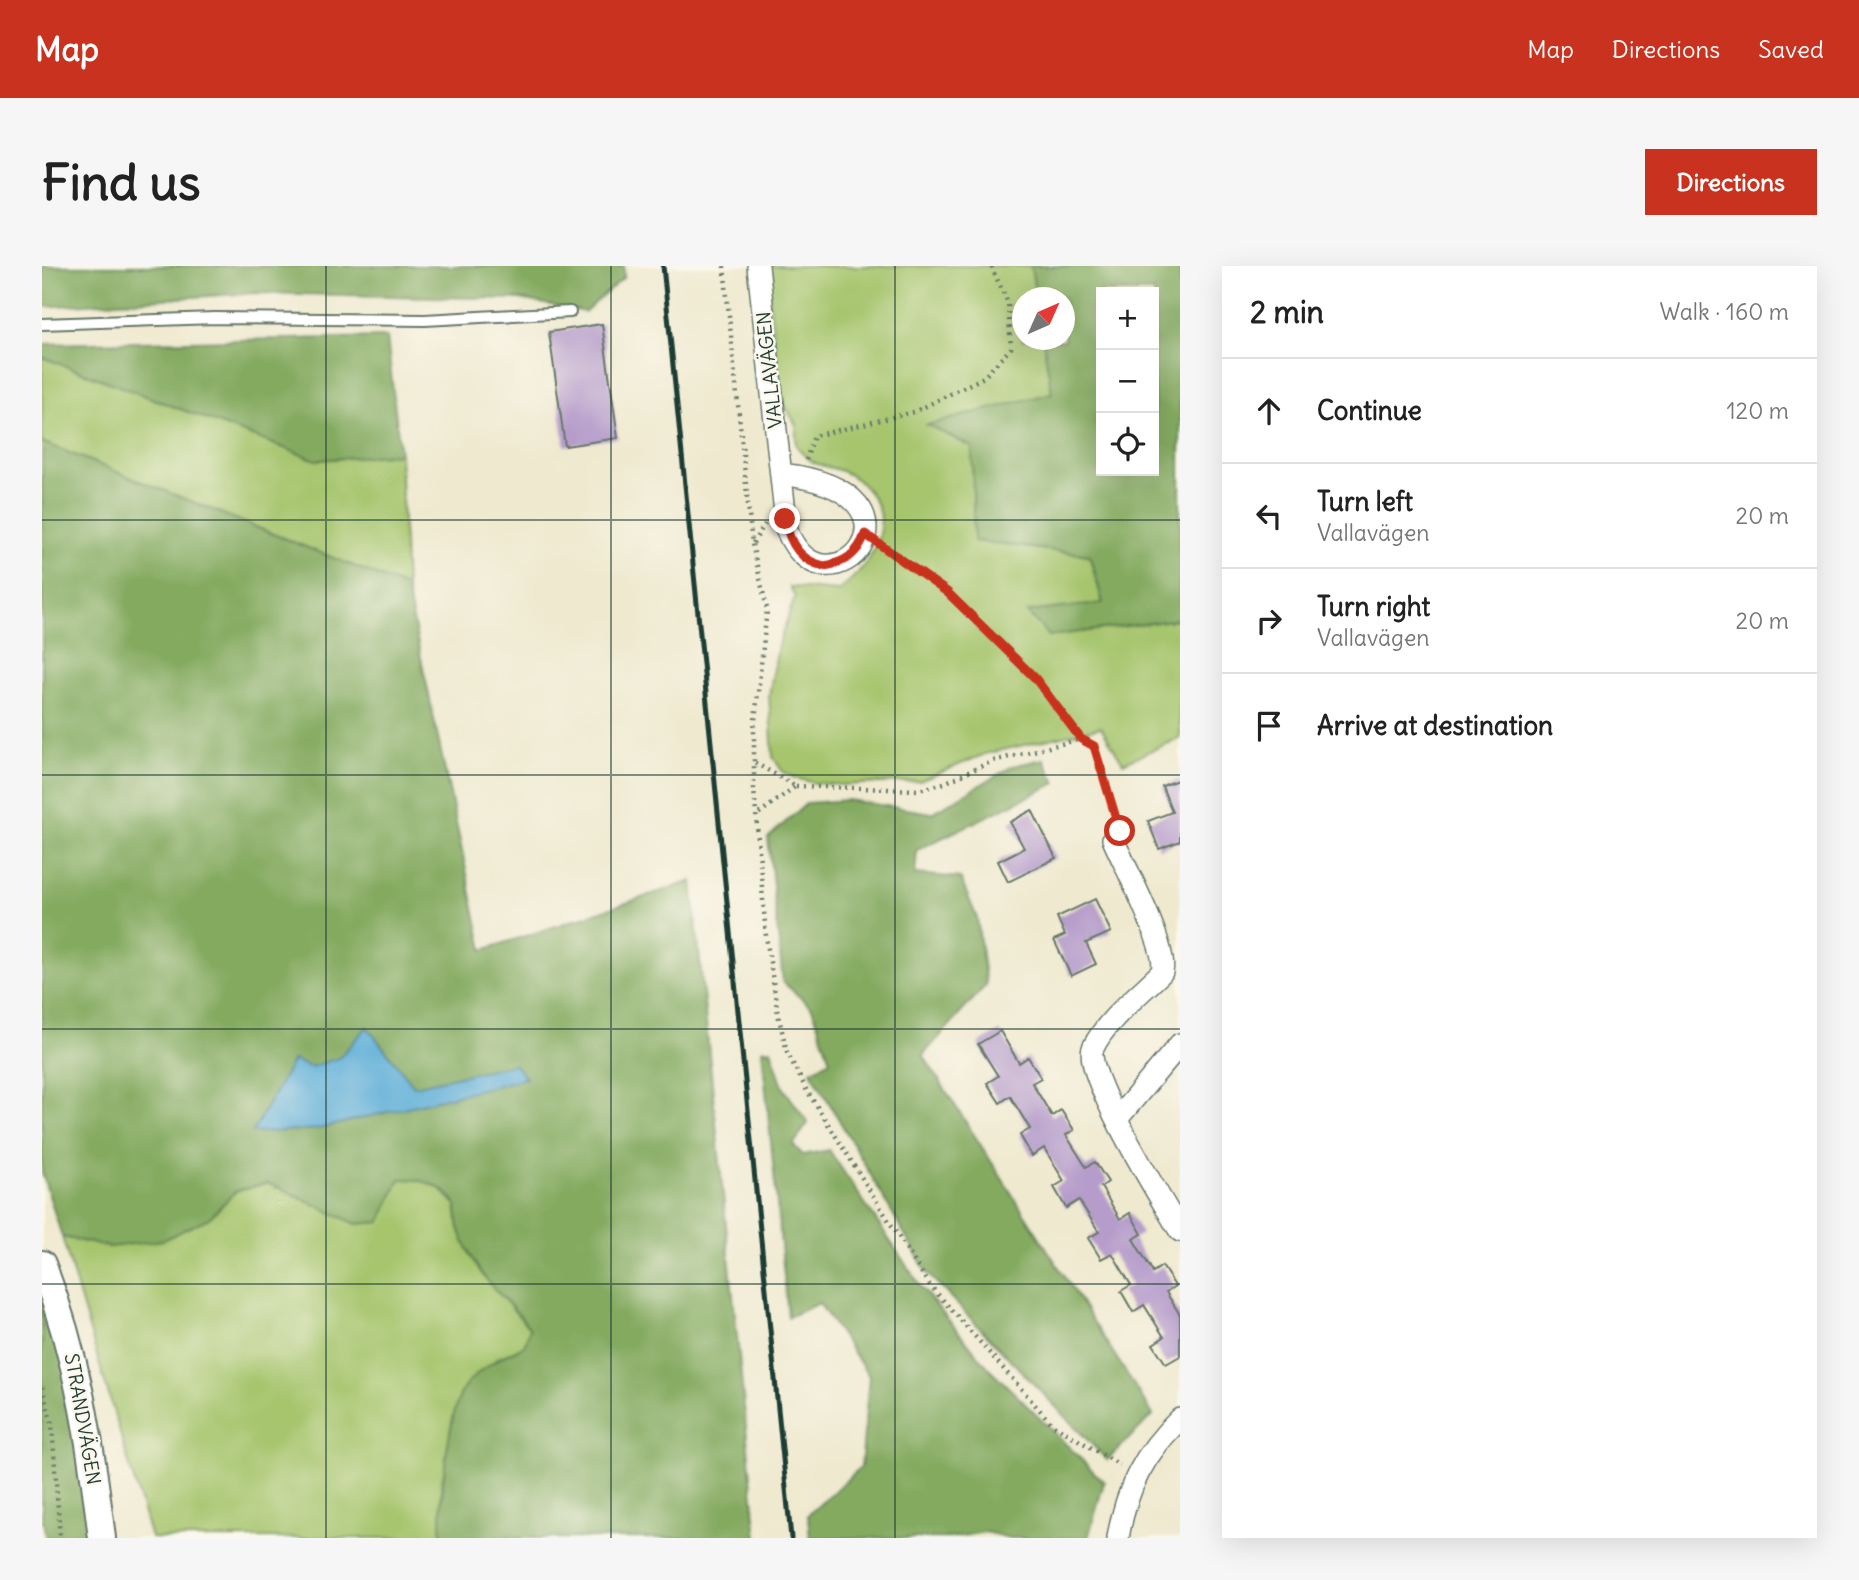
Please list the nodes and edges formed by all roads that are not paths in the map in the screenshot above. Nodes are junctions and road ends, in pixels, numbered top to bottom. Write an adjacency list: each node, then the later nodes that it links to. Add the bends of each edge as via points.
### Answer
1 (758, 266): 4 (street, VALLAVÄGEN)
2 (570, 312): 3 (lane, via 425,320 215,318)
3 (42, 324)
4 (791, 475): 4 (street, VALLAVÄGEN, via 787,531 793,545 807,560 824,566 836,565 856,552 866,519 851,495 827,482)
5 (1113, 839): 7 (street, via 1164,959 1162,972 1118,1015 1092,1052 1097,1078)
6 (1180, 1044): 7 (street)
7 (1117, 1119): 8 (street)
8 (1180, 1231)
9 (42, 1264): 11 (street, STRANDVÄGEN, via 64,1319 80,1384)
10 (1180, 1419): 12 (street, via 1136,1474)
11 (102, 1538)
12 (1118, 1538)

